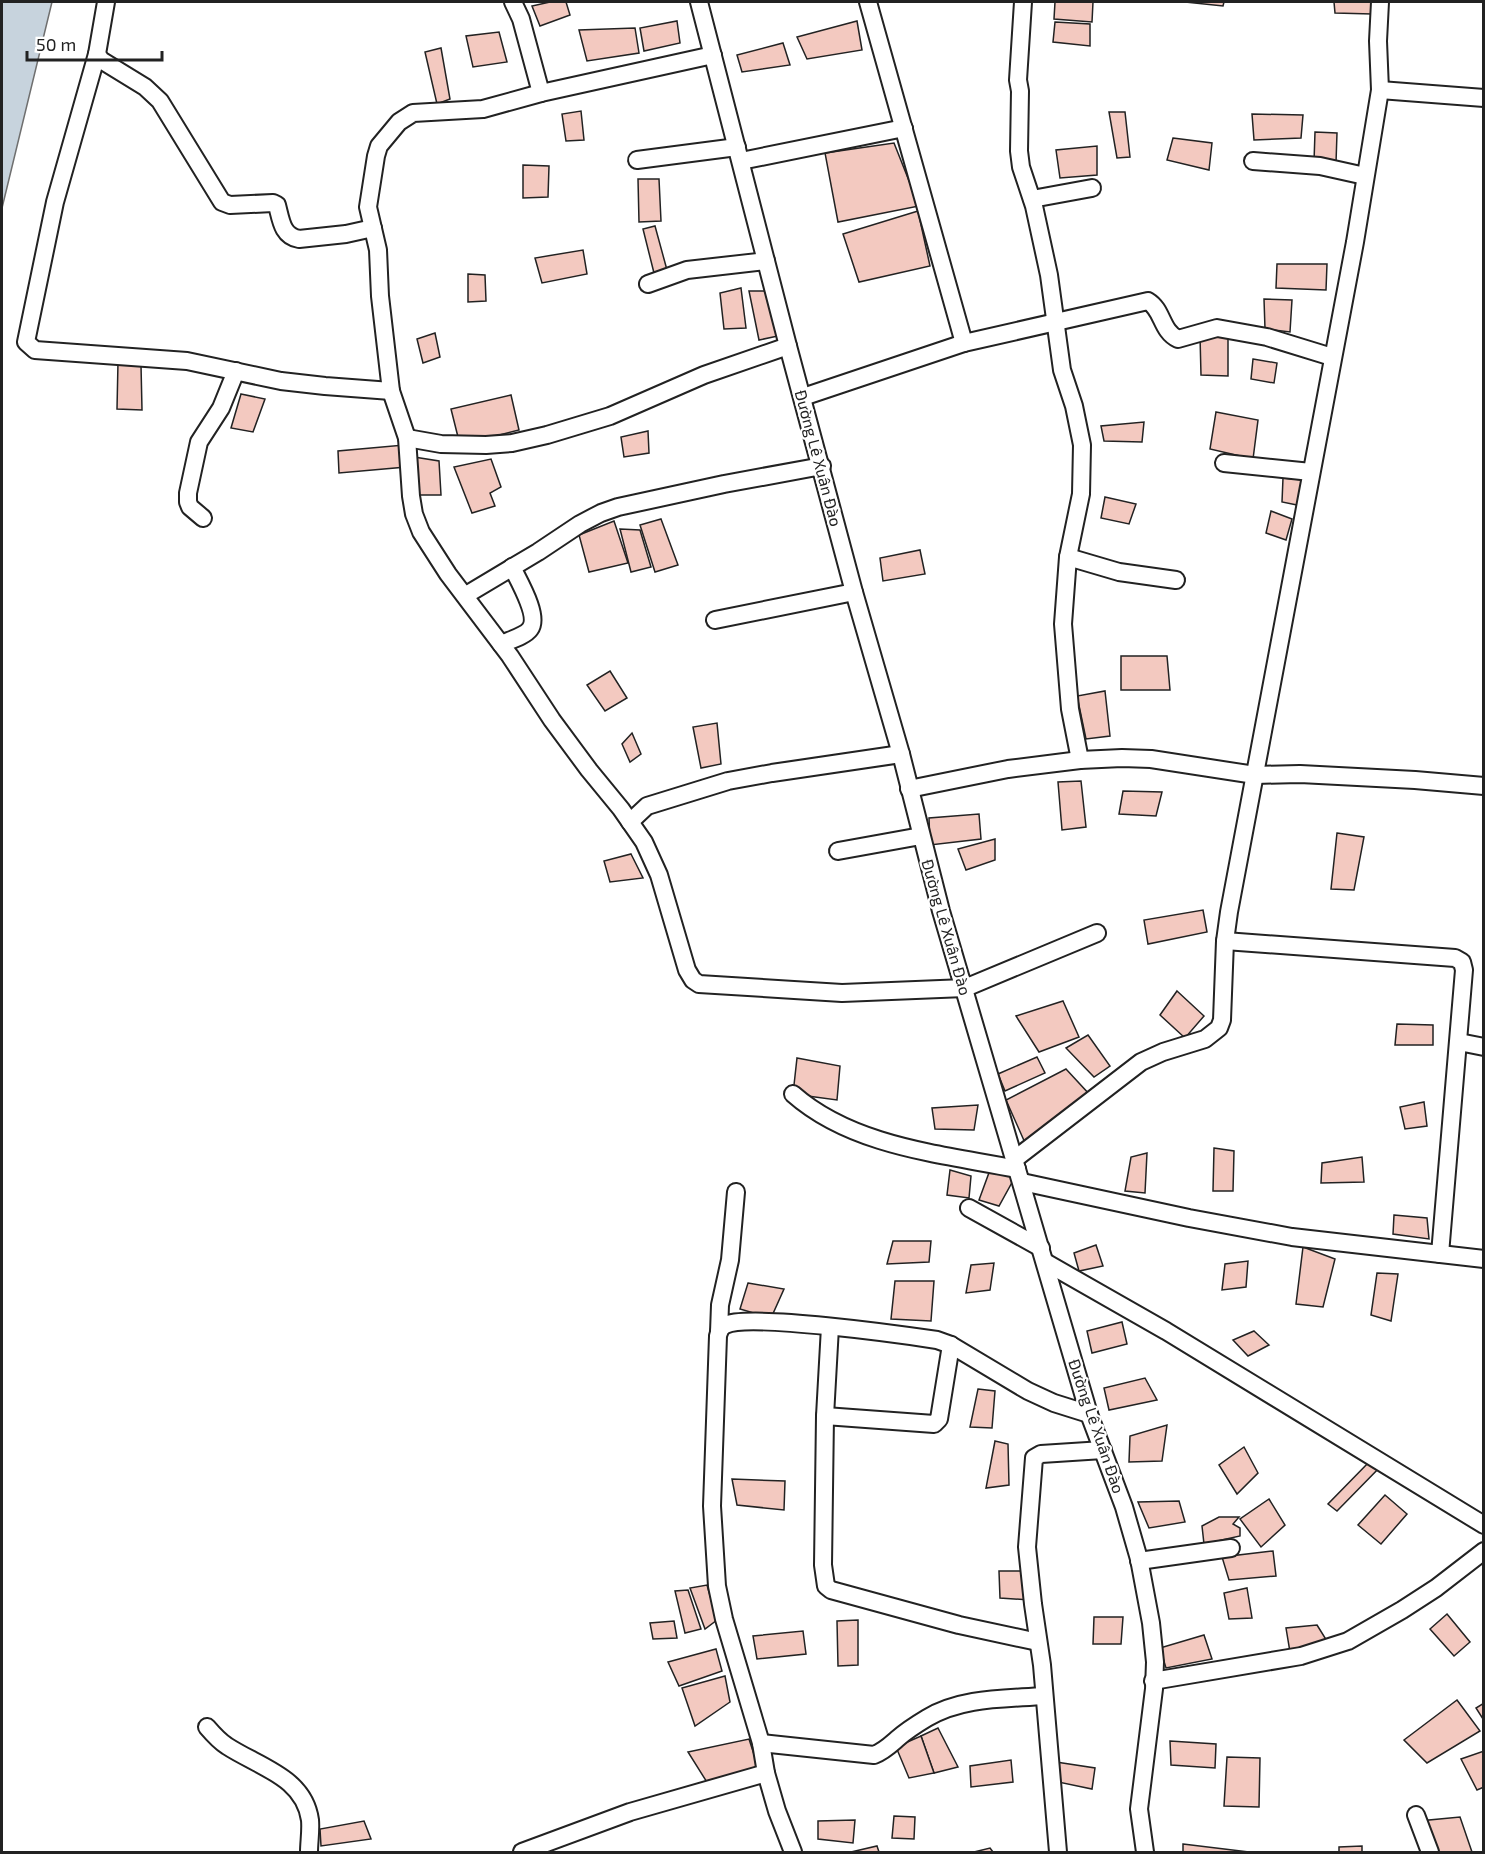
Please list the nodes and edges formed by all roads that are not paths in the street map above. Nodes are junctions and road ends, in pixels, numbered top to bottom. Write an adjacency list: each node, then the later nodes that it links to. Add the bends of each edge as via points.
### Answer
1 (106, 2): 7 (street)
2 (513, 2): 10 (street)
3 (699, 2): 8 (street, Đường Lê Xuân Đào)
4 (868, 2): 12 (street)
5 (1023, 2): 18 (street, via 1019,151)
6 (1380, 2): 9 (street)
7 (97, 54): 19 (street, via 160,101 222,202 230,206 273,203 286,231 299,239); 26 (street, via 55,202 26,342 35,350 187,361)
8 (713, 55): 10 (street); 13 (street, Đường Lê Xuân Đào)
9 (1380, 90): 11 (street); 16 (street)
10 (541, 93): 19 (street, via 475,111 418,112 399,122 384,138 376,156 368,207)
11 (1484, 98)
12 (904, 128): 13 (street); 23 (street)
13 (739, 154): 14 (street); 20 (street, Đường Lê Xuân Đào)
14 (638, 160)
15 (1253, 161): 16 (street, via 1320,166)
16 (1365, 176): 25 (street)
17 (1092, 188): 18 (street)
18 (1032, 199): 22 (street)
19 (373, 228): 27 (street, via 380,261)
20 (766, 261): 21 (street, via 687,270); 24 (street, Đường Lê Xuân Đào)
21 (648, 284)
22 (1055, 322): 23 (street); 25 (street, via 1148,300 1166,330 1178,339 1216,328); 34 (street, via 1062,370 1082,445 1080,494)
23 (964, 343): 28 (street)
24 (788, 346): 28 (street, Đường Lê Xuân Đào); 29 (street, via 704,375 610,416 547,435 486,445)
25 (1332, 357): 32 (street)
26 (236, 371): 27 (street, via 280,381); 33 (street, via 221,408 199,442 188,502)
27 (391, 391): 29 (street)
28 (803, 397): 31 (street, Đường Lê Xuân Đào)
29 (407, 438): 38 (street, via 414,514 441,565)
30 (1224, 463): 32 (street)
31 (822, 466): 35 (street, via 618,507 580,524); 37 (street, Đường Lê Xuân Đào)
32 (1311, 472): 43 (street)
33 (203, 518)
34 (1068, 557): 36 (street, via 1119,572); 42 (street, via 1062,624 1070,709)
35 (512, 567): 38 (street); 40 (street, via 530,606 532,627)
36 (1176, 579)
37 (854, 592): 39 (street); 41 (street, Đường Lê Xuân Đào)
38 (466, 595): 40 (street)
39 (716, 620)
40 (501, 644): 46 (street, via 552,720)
41 (901, 754): 45 (street, Đường Lê Xuân Đào); 46 (street, via 728,781 647,806)
42 (1080, 760): 43 (street, via 1151,759); 45 (street, via 1008,769)
43 (1255, 775): 44 (street, via 1300,774); 50 (street)
44 (1484, 786)
45 (909, 789): 47 (street, Đường Lê Xuân Đào)
46 (630, 822): 51 (street, via 659,875 687,970 699,984 842,993)
47 (921, 836): 48 (street); 51 (street, Đường Lê Xuân Đào)
48 (838, 851)
49 (1097, 933): 51 (street)
50 (1225, 941): 52 (street, via 1459,959 1464,966); 55 (street, via 1219,1028 1205,1039 1141,1062)
51 (965, 988): 55 (street, Đường Lê Xuân Đào)
52 (1459, 1042): 53 (street); 58 (street)
53 (1484, 1047)
54 (794, 1094): 55 (street, via 809,1108 846,1129)
55 (1018, 1170): 58 (street, via 1178,1216 1292,1237); 59 (street, Đường Lê Xuân Đào)
56 (736, 1192): 62 (street)
57 (969, 1208): 59 (street)
58 (1440, 1254): 60 (street)
59 (1043, 1255): 64 (street, Đường Lê Xuân Đào); 67 (street)
60 (1484, 1259)
61 (831, 1327): 62 (street, via 759,1321 727,1324); 63 (street); 65 (street)
62 (719, 1332): 75 (street, via 712,1506 717,1586)
63 (951, 1345): 64 (street, via 1028,1391); 65 (street, via 939,1419 934,1424)
64 (1089, 1414): 66 (street, Đường Lê Xuân Đào)
65 (825, 1416): 71 (street, via 826,1586 959,1625)
66 (1103, 1450): 70 (street, Đường Lê Xuân Đào); 71 (street, via 1041,1454 1034,1458 1028,1547)
67 (1484, 1525)
68 (1232, 1548): 70 (street)
69 (1484, 1551): 72 (street, via 1419,1599 1348,1641 1301,1656)
70 (1139, 1561): 72 (street, Đường Lê Xuân Đào, via 1153,1636)
71 (1038, 1642): 73 (street)
72 (1153, 1681): 82 (street, Đường Lê Xuân Đào, via 1138,1809)
73 (1044, 1696): 75 (street, via 964,1703 946,1709 874,1755); 81 (street)
74 (207, 1727): 78 (street, via 227,1746 289,1781 298,1791 308,1809)
75 (761, 1743): 76 (street)
76 (766, 1773): 79 (street, via 630,1812); 80 (street)
77 (1416, 1815): 83 (street)
78 (309, 1852)
79 (522, 1852)
80 (793, 1852)
81 (1058, 1852)
82 (1145, 1852)
83 (1430, 1852)

